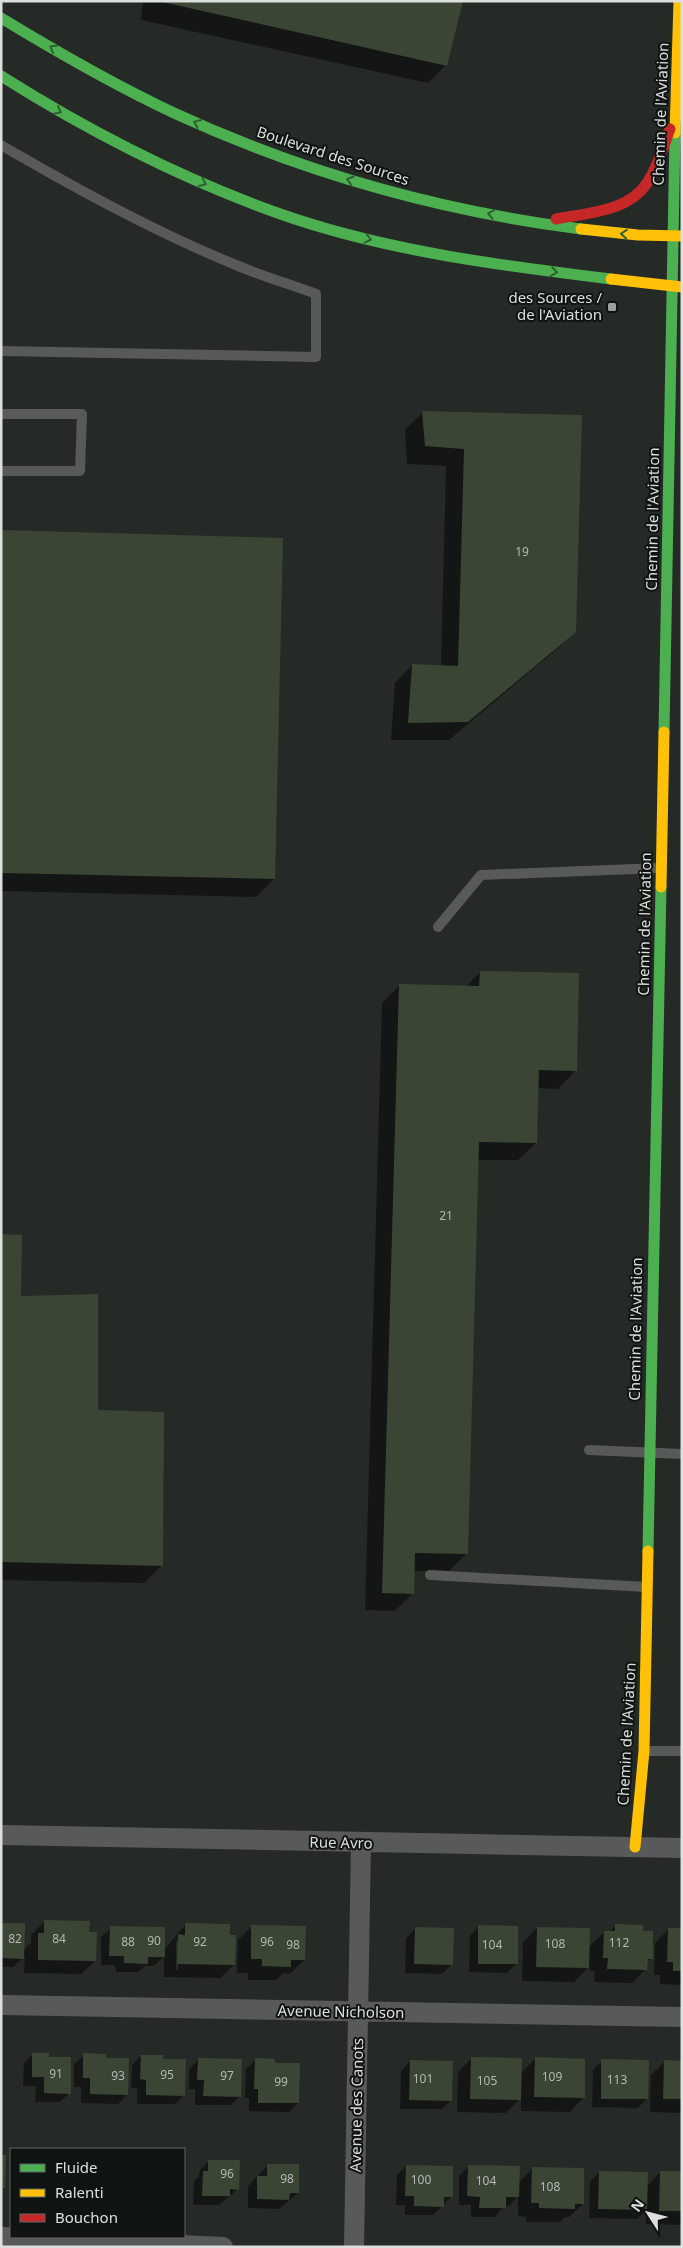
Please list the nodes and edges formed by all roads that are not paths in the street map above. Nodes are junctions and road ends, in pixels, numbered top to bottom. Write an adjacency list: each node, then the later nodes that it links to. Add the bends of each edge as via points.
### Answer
1 (679, 1): 4 (street, Chemin de l'Aviation)
2 (1, 18): 7 (street, Boulevard des Sources, one-way to 2, via 396,193 248,144 140,96)
3 (1, 76): 9 (street, one-way to 9, via 45,104 131,150 234,196 321,226 428,252 580,276)
4 (677, 112): 5 (street); 7 (street, via 648,181 635,197 616,206); 8 (street, Chemin de l'Aviation)
5 (682, 141)
6 (1, 145): 10 (lane, via 162,231 236,265 316,294 316,357)
7 (539, 223): 8 (street, Boulevard des Sources, one-way to 7, via 620,234)
8 (677, 236): 9 (street, Chemin de l'Aviation)
9 (677, 287): 11 (street, Chemin de l'Aviation)
10 (1, 351)
11 (676, 401): 14 (street, Chemin de l'Aviation)
12 (1, 414): 13 (lane, via 82,414 80,471)
13 (1, 471)
14 (661, 868): 15 (lane, via 481,875); 17 (street, Chemin de l'Aviation)
15 (438, 927)
16 (589, 1450): 17 (lane)
17 (649, 1451): 18 (lane); 20 (street, Chemin de l'Aviation)
18 (682, 1454)
19 (430, 1575): 20 (lane)
20 (647, 1587): 21 (street, Chemin de l'Aviation)
21 (644, 1751): 22 (lane); 25 (street, Chemin de l'Aviation)
22 (682, 1751)
23 (1, 1835): 24 (street, Rue Avro)
24 (360, 1843): 25 (street, Rue Avro); 28 (street, Avenue des Canots)
25 (635, 1847): 26 (street, Rue Avro)
26 (682, 1848)
27 (1, 2005): 28 (street, Avenue Nicholson)
28 (359, 2012): 29 (street, Avenue Nicholson); 32 (street, Avenue des Canots)
29 (682, 2017)
30 (23, 2238): 31 (street)
31 (223, 2247)
32 (354, 2247)

